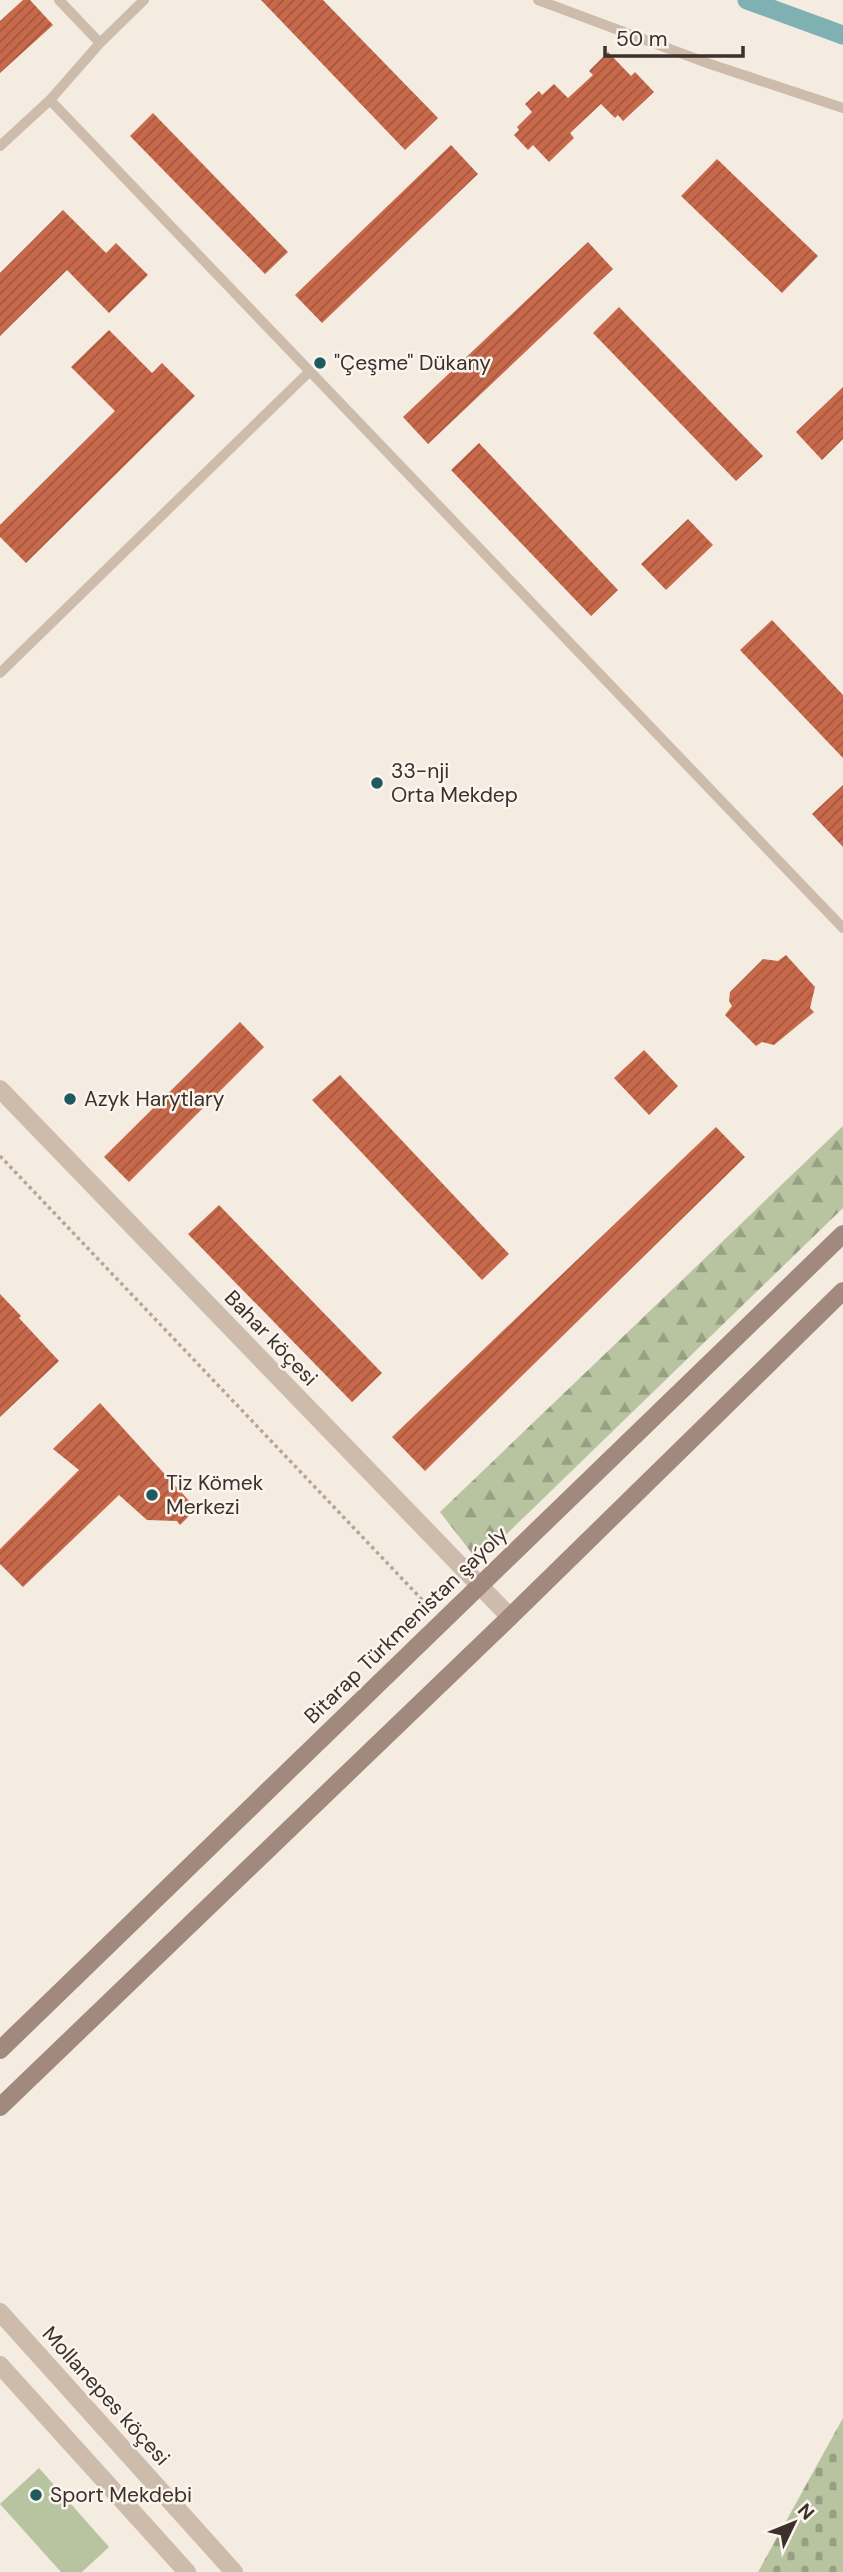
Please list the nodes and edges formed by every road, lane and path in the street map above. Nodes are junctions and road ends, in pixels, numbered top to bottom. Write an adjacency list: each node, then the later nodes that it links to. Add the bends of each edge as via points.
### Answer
1 (59, 0): 4 (lane)
2 (144, 0): 4 (lane)
3 (538, 0): 6 (lane)
4 (100, 43): 5 (lane)
5 (50, 100): 7 (lane); 8 (lane)
6 (843, 108)
7 (0, 146)
8 (310, 372): 9 (lane); 10 (lane)
9 (0, 673)
10 (843, 928)
11 (4, 1101): 15 (street, Bahar köçesi)
12 (0, 1156): 17 (path)
13 (843, 1234): 15 (main road, Bitarap Türkmenistan şaýoly)
14 (843, 1291): 16 (main road)
15 (480, 1585): 16 (street, Bahar köçesi); 17 (main road, Bitarap Türkmenistan şaýoly)
16 (510, 1616): 19 (main road)
17 (443, 1621): 18 (main road, Bitarap Türkmenistan şaýoly)
18 (0, 2050)
19 (0, 2107)
20 (0, 2312): 23 (street, Mollanepes köçesi)
21 (0, 2365): 22 (street)
22 (187, 2572)
23 (234, 2572)

